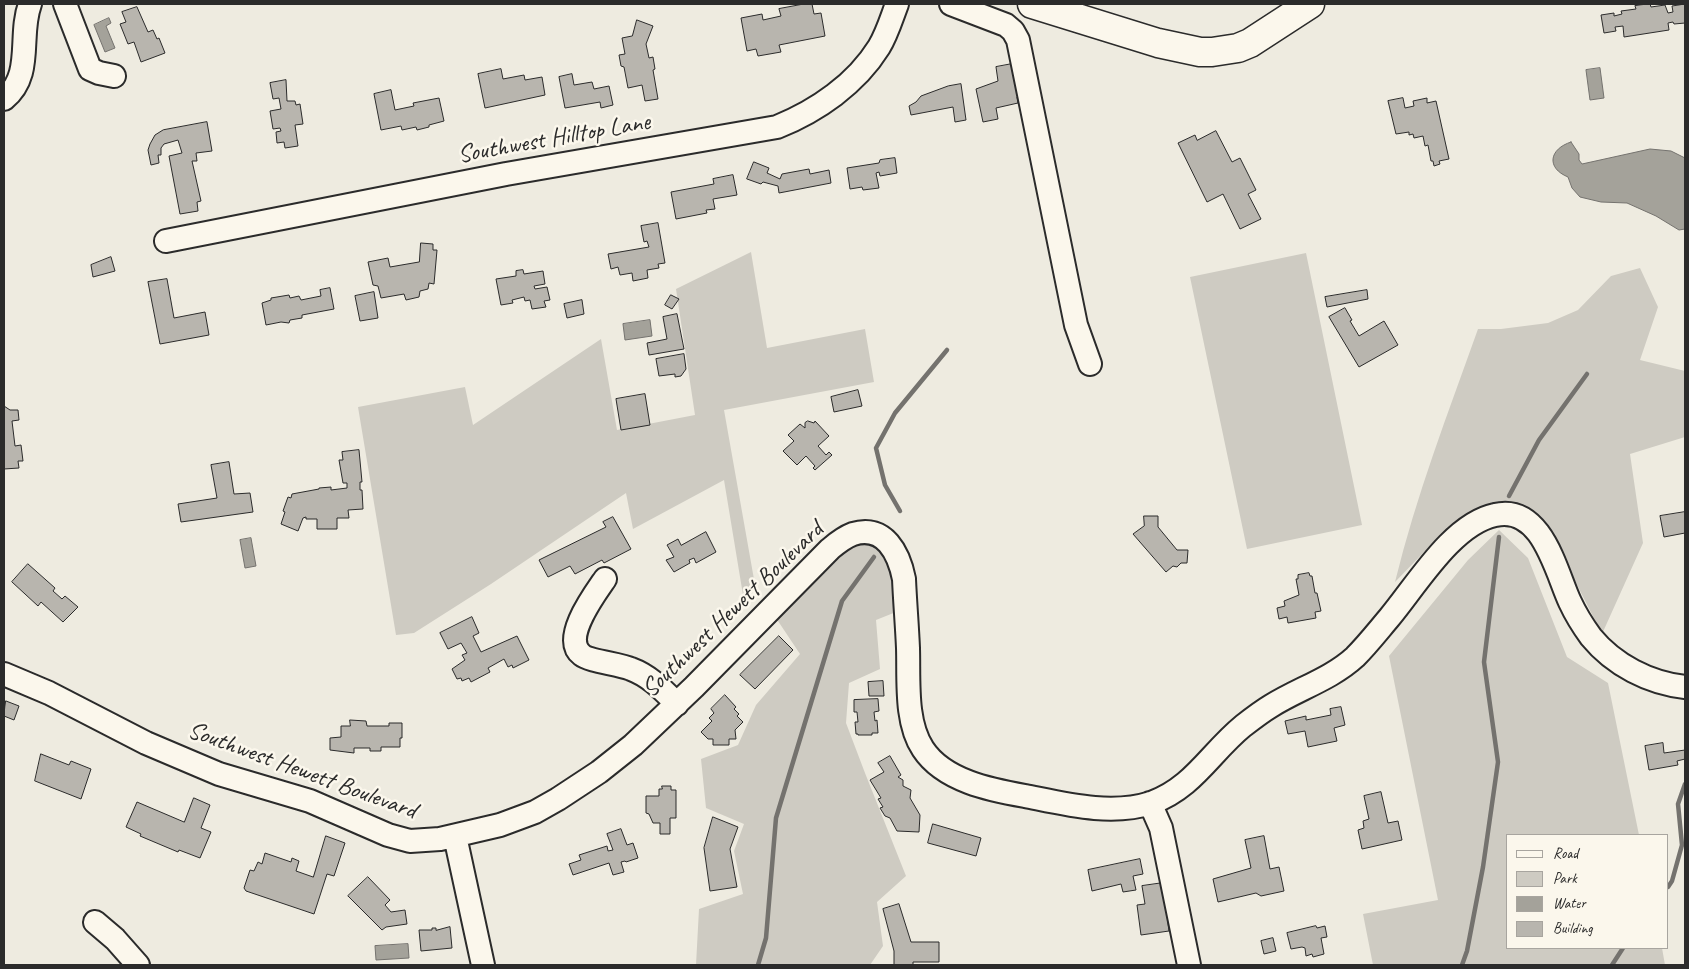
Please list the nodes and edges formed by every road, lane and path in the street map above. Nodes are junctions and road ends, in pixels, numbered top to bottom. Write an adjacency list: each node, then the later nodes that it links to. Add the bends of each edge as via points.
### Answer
1 (30, 4): 8 (street, via 21,75 14,90)
2 (65, 4): 7 (street, via 90,69)
3 (897, 4): 9 (street, Southwest Hilltop Lane, via 880,46 860,70 831,98 798,119 777,127 506,174)
4 (951, 4): 10 (street, via 1006,25 1018,40 1076,325)
5 (1032, 4): 6 (main road, via 1158,43 1212,52 1250,43)
6 (1310, 4)
7 (114, 76)
8 (4, 99)
9 (166, 241)
10 (1090, 364)
11 (604, 580): 14 (street, via 576,631 574,641 577,649 583,656 639,672)
12 (4, 674): 16 (street, Southwest Hewett Boulevard, via 189,762 235,780 310,801 388,835 410,841)
13 (1685, 687): 15 (street, Southwest Hewett Boulevard, via 1637,674 1601,647 1578,618 1538,532 1512,515 1495,515 1471,526 1447,546 1355,657 1265,710 1240,729 1186,784)
14 (677, 704): 15 (street, Southwest Hewett Boulevard, via 830,548 847,537 866,532 891,545 902,566 912,715 918,740 929,757 953,774 1005,792 1108,808); 16 (street, Southwest Hewett Boulevard, via 634,745 558,799 510,822)
15 (1150, 803): 20 (street, via 1161,828)
16 (455, 836): 19 (street)
17 (95, 922): 18 (street, via 116,939)
18 (138, 965)
19 (483, 965)
20 (1189, 965)

